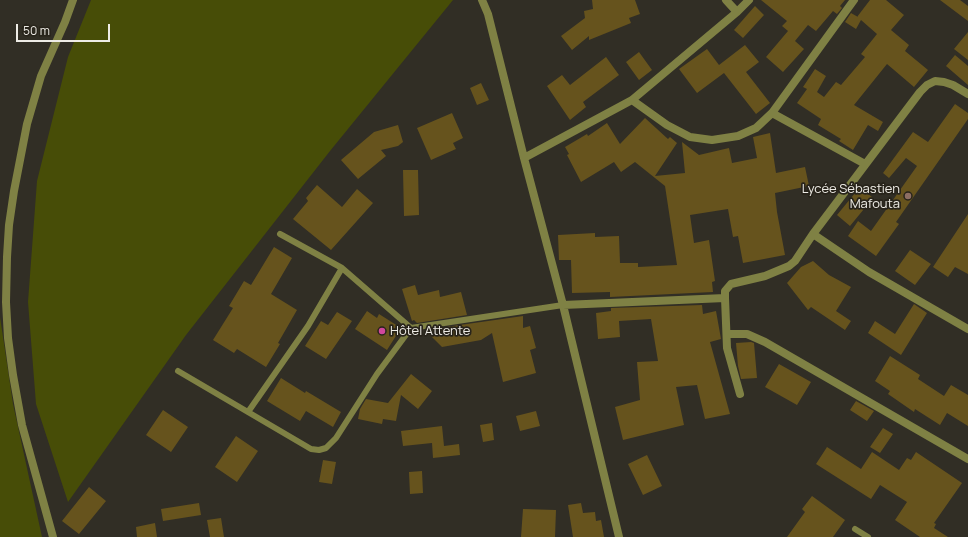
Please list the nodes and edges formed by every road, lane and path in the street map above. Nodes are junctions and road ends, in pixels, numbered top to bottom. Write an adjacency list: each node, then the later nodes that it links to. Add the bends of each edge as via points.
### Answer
1 (73, 0): 25 (street, via 41,76 26,124 9,225 7,257 6,302 13,375 22,425)
2 (482, 0): 10 (street, via 488,14)
3 (726, 0): 6 (street)
4 (749, 0): 6 (street)
5 (854, 0): 9 (street)
6 (737, 12): 8 (street)
7 (968, 94): 11 (street, via 944,82 935,81 927,85)
8 (632, 100): 9 (street, via 667,125 690,137 712,140 738,136 756,128); 10 (street)
9 (772, 113): 11 (street)
10 (524, 158): 16 (street)
11 (865, 164): 13 (street)
12 (280, 234): 14 (lane)
13 (812, 234): 15 (street, via 789,266 765,276 731,284 725,291); 18 (street, via 869,272)
14 (342, 268): 17 (lane); 22 (lane, via 308,326)
15 (725, 298): 16 (street); 19 (street)
16 (563, 305): 17 (lane); 26 (street)
17 (411, 328): 22 (lane, via 377,374 336,438 326,448 311,449)
18 (968, 329)
19 (726, 334): 21 (street, via 727,348); 23 (street, via 746,334 765,342)
20 (178, 371): 22 (lane)
21 (740, 394)
22 (248, 412)
23 (968, 459)
24 (856, 528): 27 (lane)
25 (53, 537)
26 (619, 537)
27 (868, 537)

